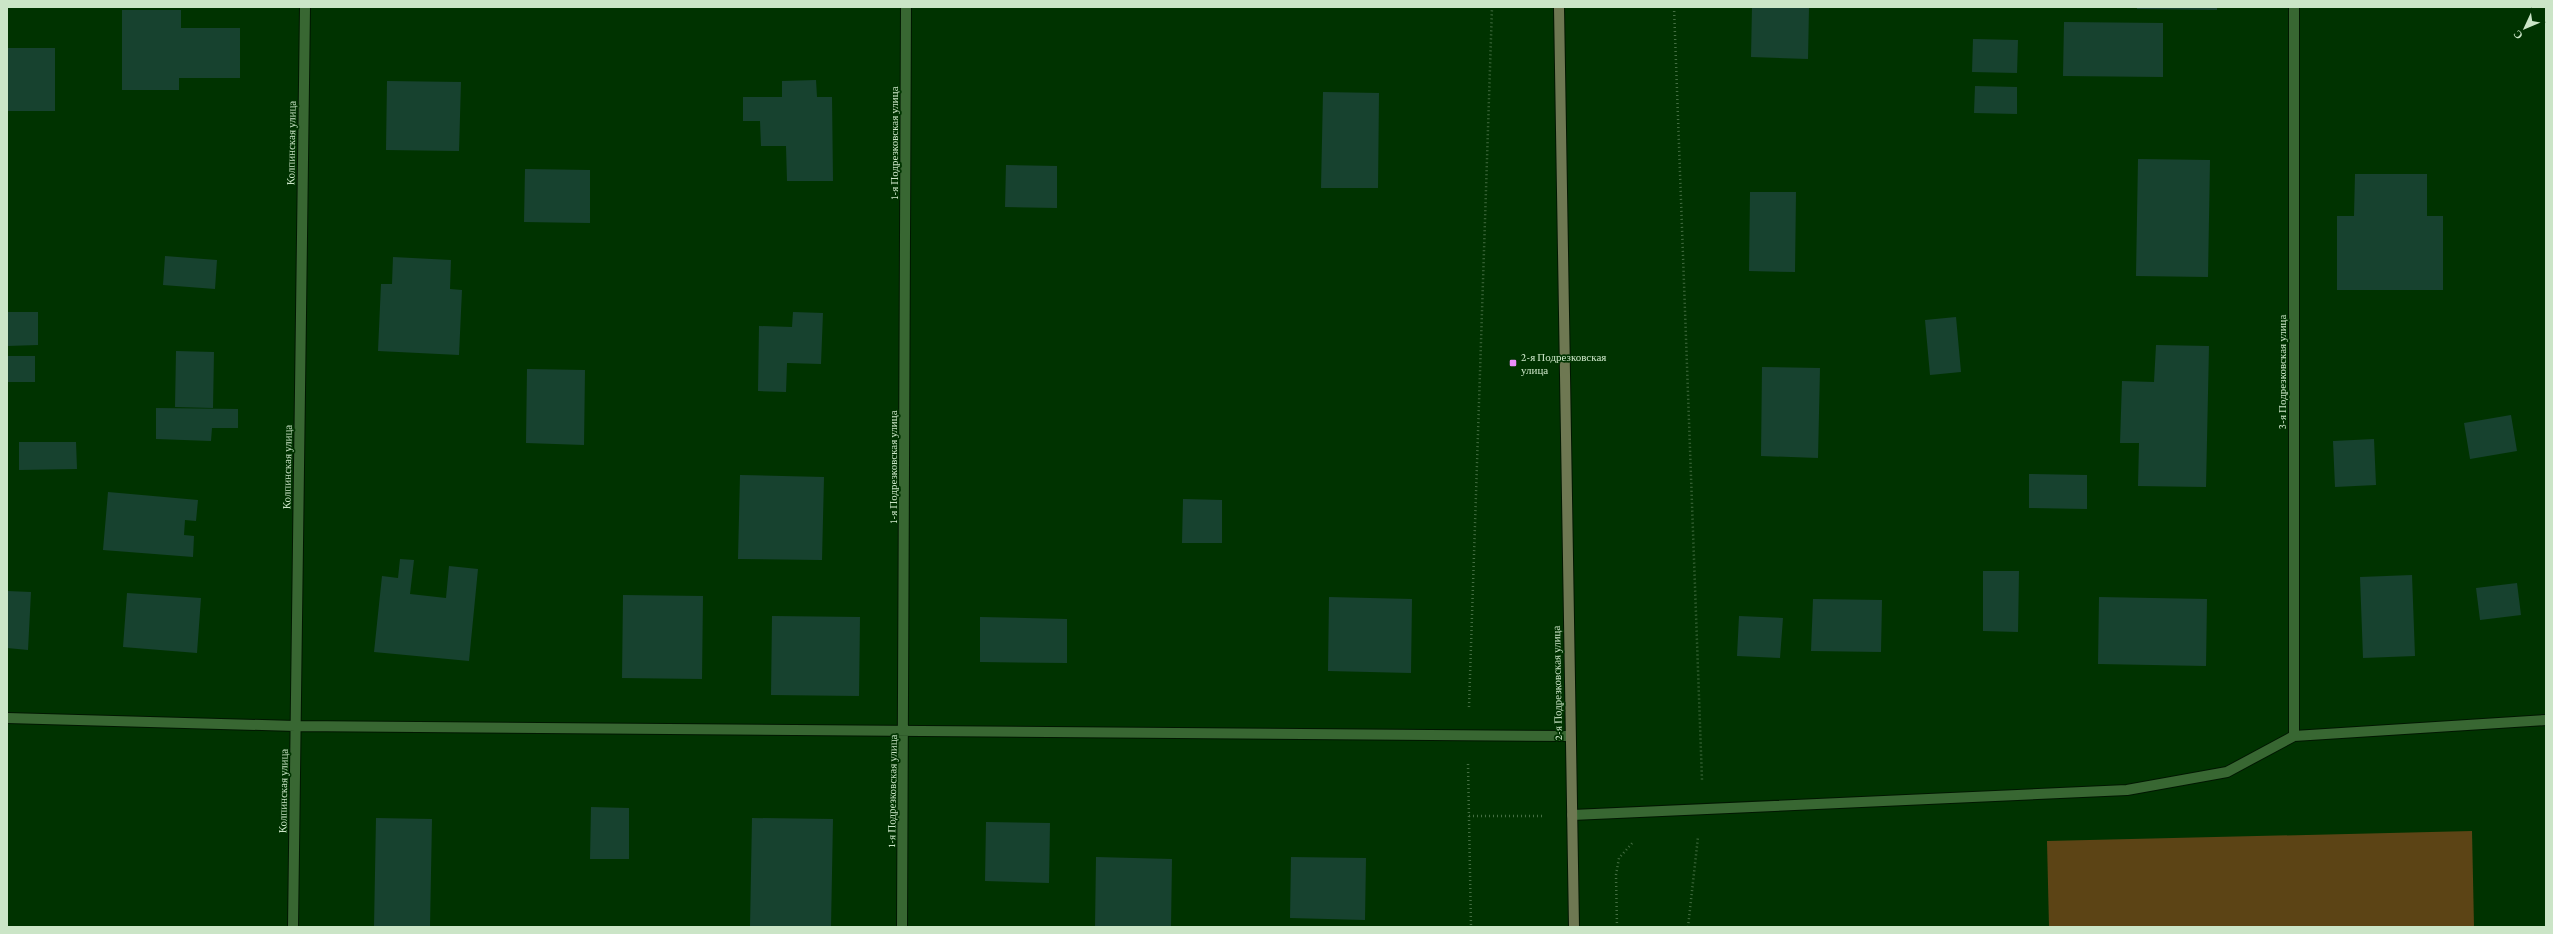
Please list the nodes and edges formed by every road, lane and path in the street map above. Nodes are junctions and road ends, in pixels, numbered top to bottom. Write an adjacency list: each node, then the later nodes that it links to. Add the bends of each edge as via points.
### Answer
1 (305, 7): 9 (street, Колпинская улица)
2 (906, 7): 10 (street, 1-я Подрезковская улица)
3 (1492, 7): 13 (path)
4 (1559, 7): 11 (street, 2-я Подрезковская улица)
5 (1674, 7): 14 (path)
6 (2294, 7): 12 (street, 3-я Подрезковская улица)
7 (7, 718): 9 (street)
8 (2546, 720): 12 (street)
9 (295, 726): 10 (street); 18 (street, Колпинская улица)
10 (905, 729): 13 (street); 19 (street, 1-я Подрезковская улица)
11 (1570, 736): 13 (street); 15 (street, 2-я Подрезковская улица)
12 (2294, 736): 14 (street, via 2227,772 2127,790)
13 (1468, 737): 16 (path)
14 (1701, 809): 15 (street); 23 (path)
15 (1572, 815): 16 (path); 21 (street, 2-я Подрезковская улица)
16 (1469, 816): 20 (path)
17 (1641, 838): 22 (path, via 1619,858 1616,875)
18 (293, 927)
19 (902, 927)
20 (1471, 927)
21 (1574, 927)
22 (1617, 927)
23 (1688, 927)

